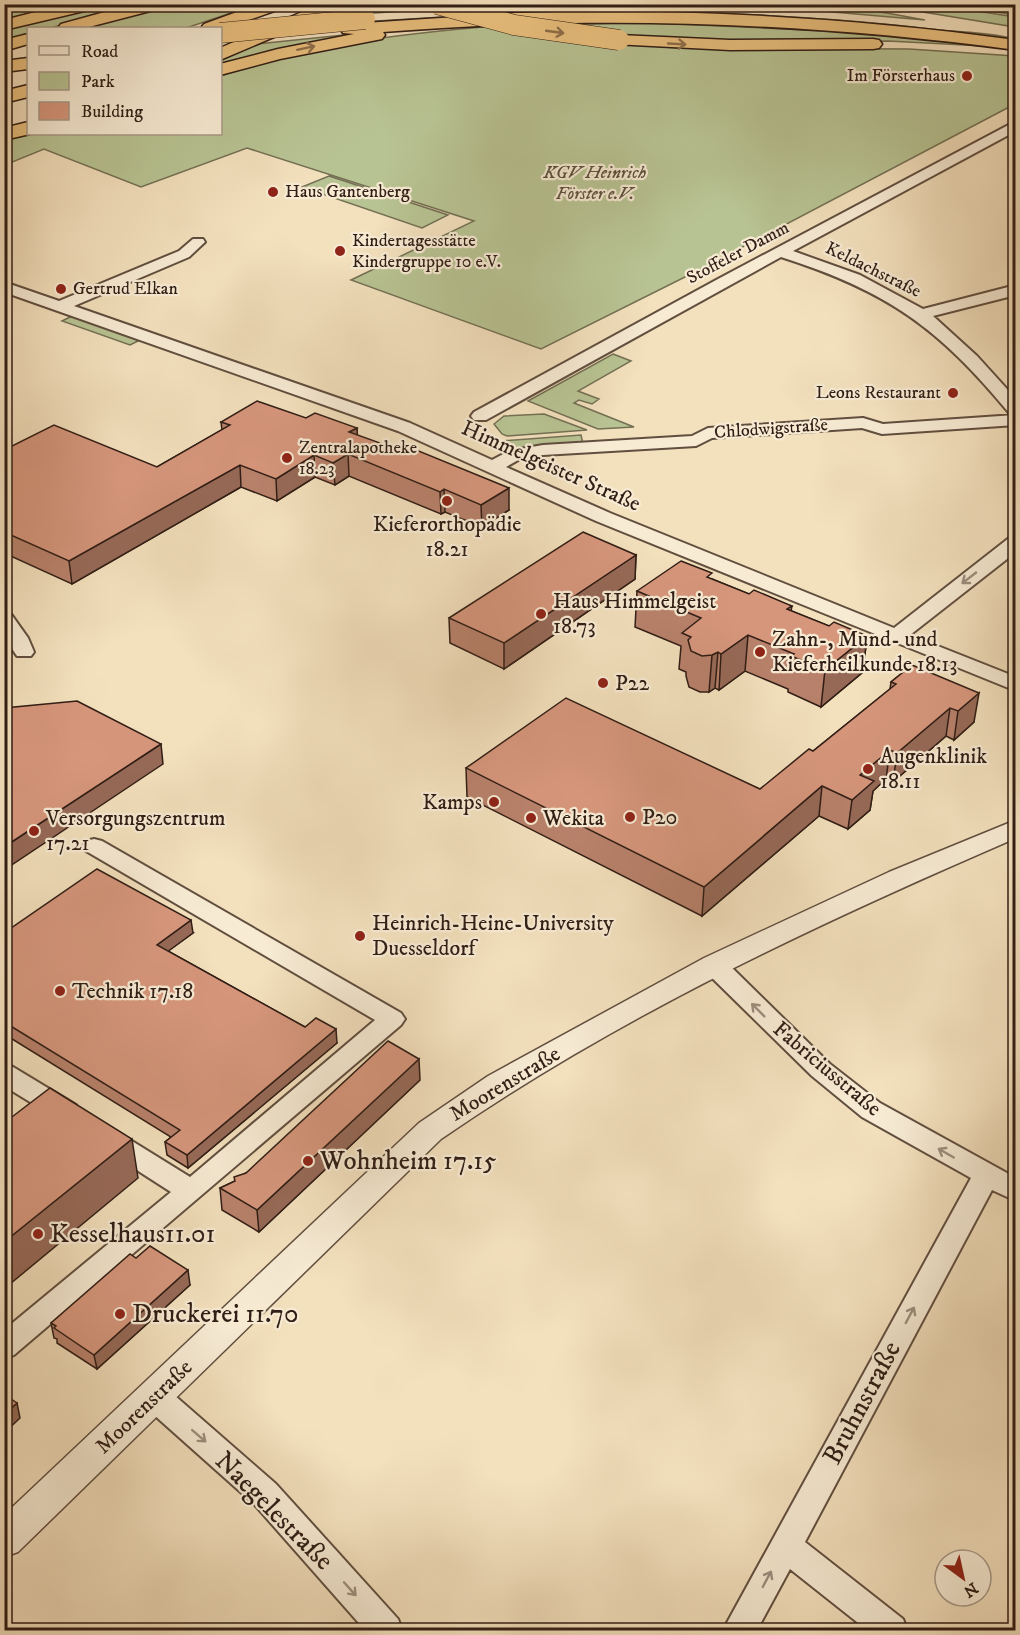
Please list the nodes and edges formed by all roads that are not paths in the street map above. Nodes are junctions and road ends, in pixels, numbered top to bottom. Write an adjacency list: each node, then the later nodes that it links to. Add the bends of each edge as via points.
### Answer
1 (91, 4): 9 (highway)
2 (156, 4): 10 (highway)
3 (278, 4): 11 (highway)
4 (314, 4): 16 (highway)
5 (336, 4): 21 (highway)
6 (437, 4): 20 (highway, one-way to 20, bridge, via 514,25 619,40 730,45 873,44)
7 (920, 16): 12 (highway)
8 (497, 18): 17 (highway); 18 (highway, via 598,15 734,19 896,30); 26 (highway, one-way to 8, via 337,42)
9 (4, 25)
10 (71, 27)
11 (213, 27)
12 (1016, 31)
13 (222, 33): 14 (highway, bridge, via 510,10 664,8 823,15)
14 (1016, 36)
15 (27, 39): 19 (highway)
16 (222, 39)
17 (222, 40)
18 (1016, 45)
19 (4, 46)
20 (1016, 53)
21 (222, 54)
22 (27, 55): 23 (highway)
23 (4, 58)
24 (27, 64): 25 (highway)
25 (4, 67)
26 (222, 69)
27 (27, 79): 28 (highway)
28 (4, 84)
29 (27, 93): 30 (highway)
30 (14, 113)
31 (1016, 125): 35 (street, Stoffeler Damm)
32 (27, 128): 33 (highway)
33 (4, 134)
34 (198, 242): 38 (street, via 184,254)
35 (783, 252): 39 (street, Keldachstraße, via 874,288); 41 (street, Stoffeler Damm)
36 (4, 287): 38 (street, Himmelgeister Straße)
37 (1016, 290): 39 (street)
38 (61, 306): 43 (street, Himmelgeister Straße, via 404,427)
39 (920, 315): 40 (street, Keldachstraße, via 967,355)
40 (1016, 410)
41 (480, 416)
42 (1016, 420): 43 (street, Chlodwigstraße, via 882,429 863,423 708,433 696,441 526,452)
43 (494, 466): 46 (street, Himmelgeister Straße, via 603,517)
44 (1016, 542): 46 (street, one-way to 46)
45 (4, 618): 47 (street)
46 (896, 636): 48 (street, Himmelgeister Straße)
47 (24, 652)
48 (1016, 685)
49 (1016, 828): 51 (street, Moorenstraße)
50 (94, 846): 54 (street, via 392,1019)
51 (714, 965): 53 (street, Fabriciusstraße, one-way to 51, via 870,1110 821,1070); 57 (street, Moorenstraße, via 499,1084 430,1131)
52 (4, 1073): 54 (street)
53 (986, 1176): 55 (street, Fabriciusstraße); 59 (street, Bruhnstraße, one-way to 53)
54 (191, 1191): 56 (street)
55 (1016, 1191)
56 (4, 1347)
57 (155, 1397): 58 (street, Moorenstraße); 60 (street, Naegelestraße, one-way to 60, via 265,1494)
58 (4, 1540)
59 (785, 1545): 61 (street, Bruhnstraße, one-way to 59); 62 (street)
60 (386, 1630)
61 (740, 1630)
62 (891, 1630)

